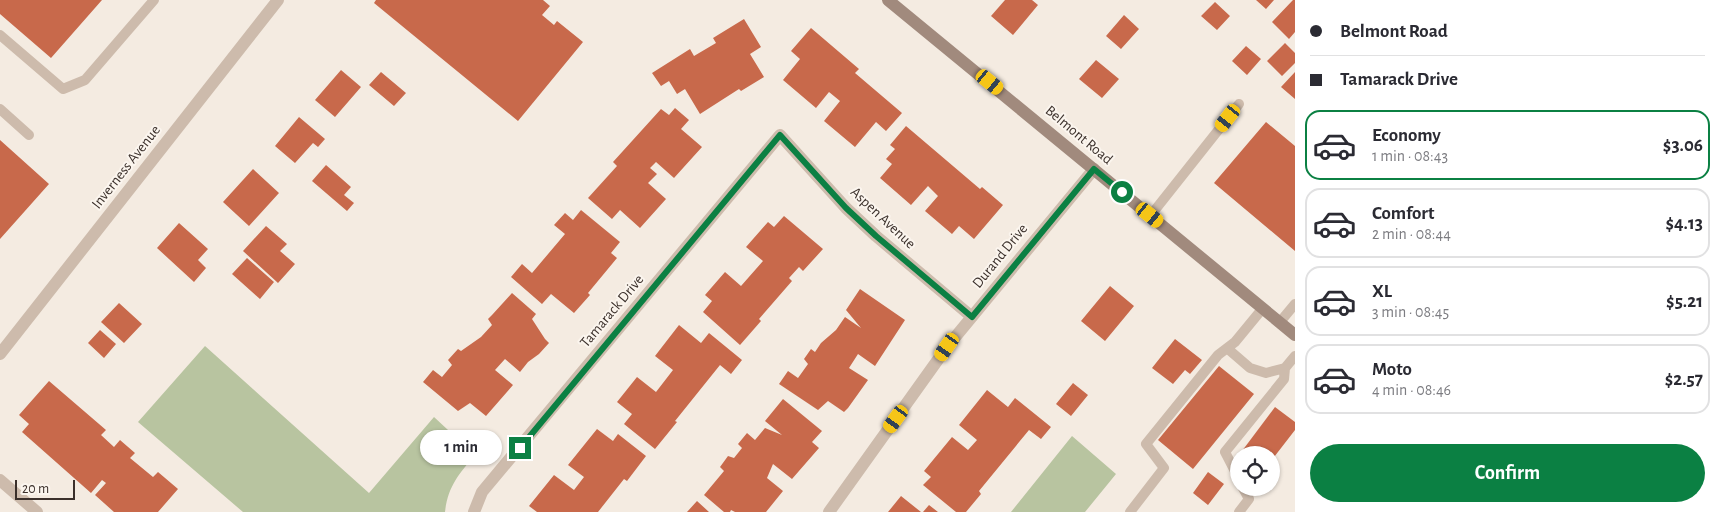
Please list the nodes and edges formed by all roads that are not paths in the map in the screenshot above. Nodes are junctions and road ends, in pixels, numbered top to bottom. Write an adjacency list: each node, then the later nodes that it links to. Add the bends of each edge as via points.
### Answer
1 (154, 0): 4 (lane, via 84,80 63,89)
2 (278, 0): 17 (street, Inverness Avenue)
3 (888, 0): 9 (main road, Belmont Road)
4 (0, 35)
5 (1239, 104): 10 (lane)
6 (0, 109): 7 (lane)
7 (29, 135)
8 (780, 135): 13 (street, Aspen Avenue, via 846,208); 24 (street, Tamarack Drive, via 482,492)
9 (1094, 169): 10 (main road, Belmont Road); 13 (street, Durand Drive)
10 (1150, 215): 12 (main road, Belmont Road)
11 (1295, 304): 14 (lane)
12 (1264, 308): 14 (main road, Belmont Road); 16 (lane)
13 (972, 317): 25 (street, Durand Drive)
14 (1280, 322): 15 (main road, Belmont Road)
15 (1295, 335)
16 (1228, 349): 19 (lane, via 1250,368 1266,373); 26 (lane, via 1218,355 1146,444 1164,468)
17 (0, 354)
18 (1295, 356): 19 (lane)
19 (1285, 368): 20 (lane, via 1284,379 1225,452)
20 (1230, 462)
21 (0, 480): 23 (street)
22 (1247, 496): 27 (lane, via 1249,499)
23 (37, 512)
24 (474, 512)
25 (829, 512)
26 (1130, 512)
27 (1239, 512)

